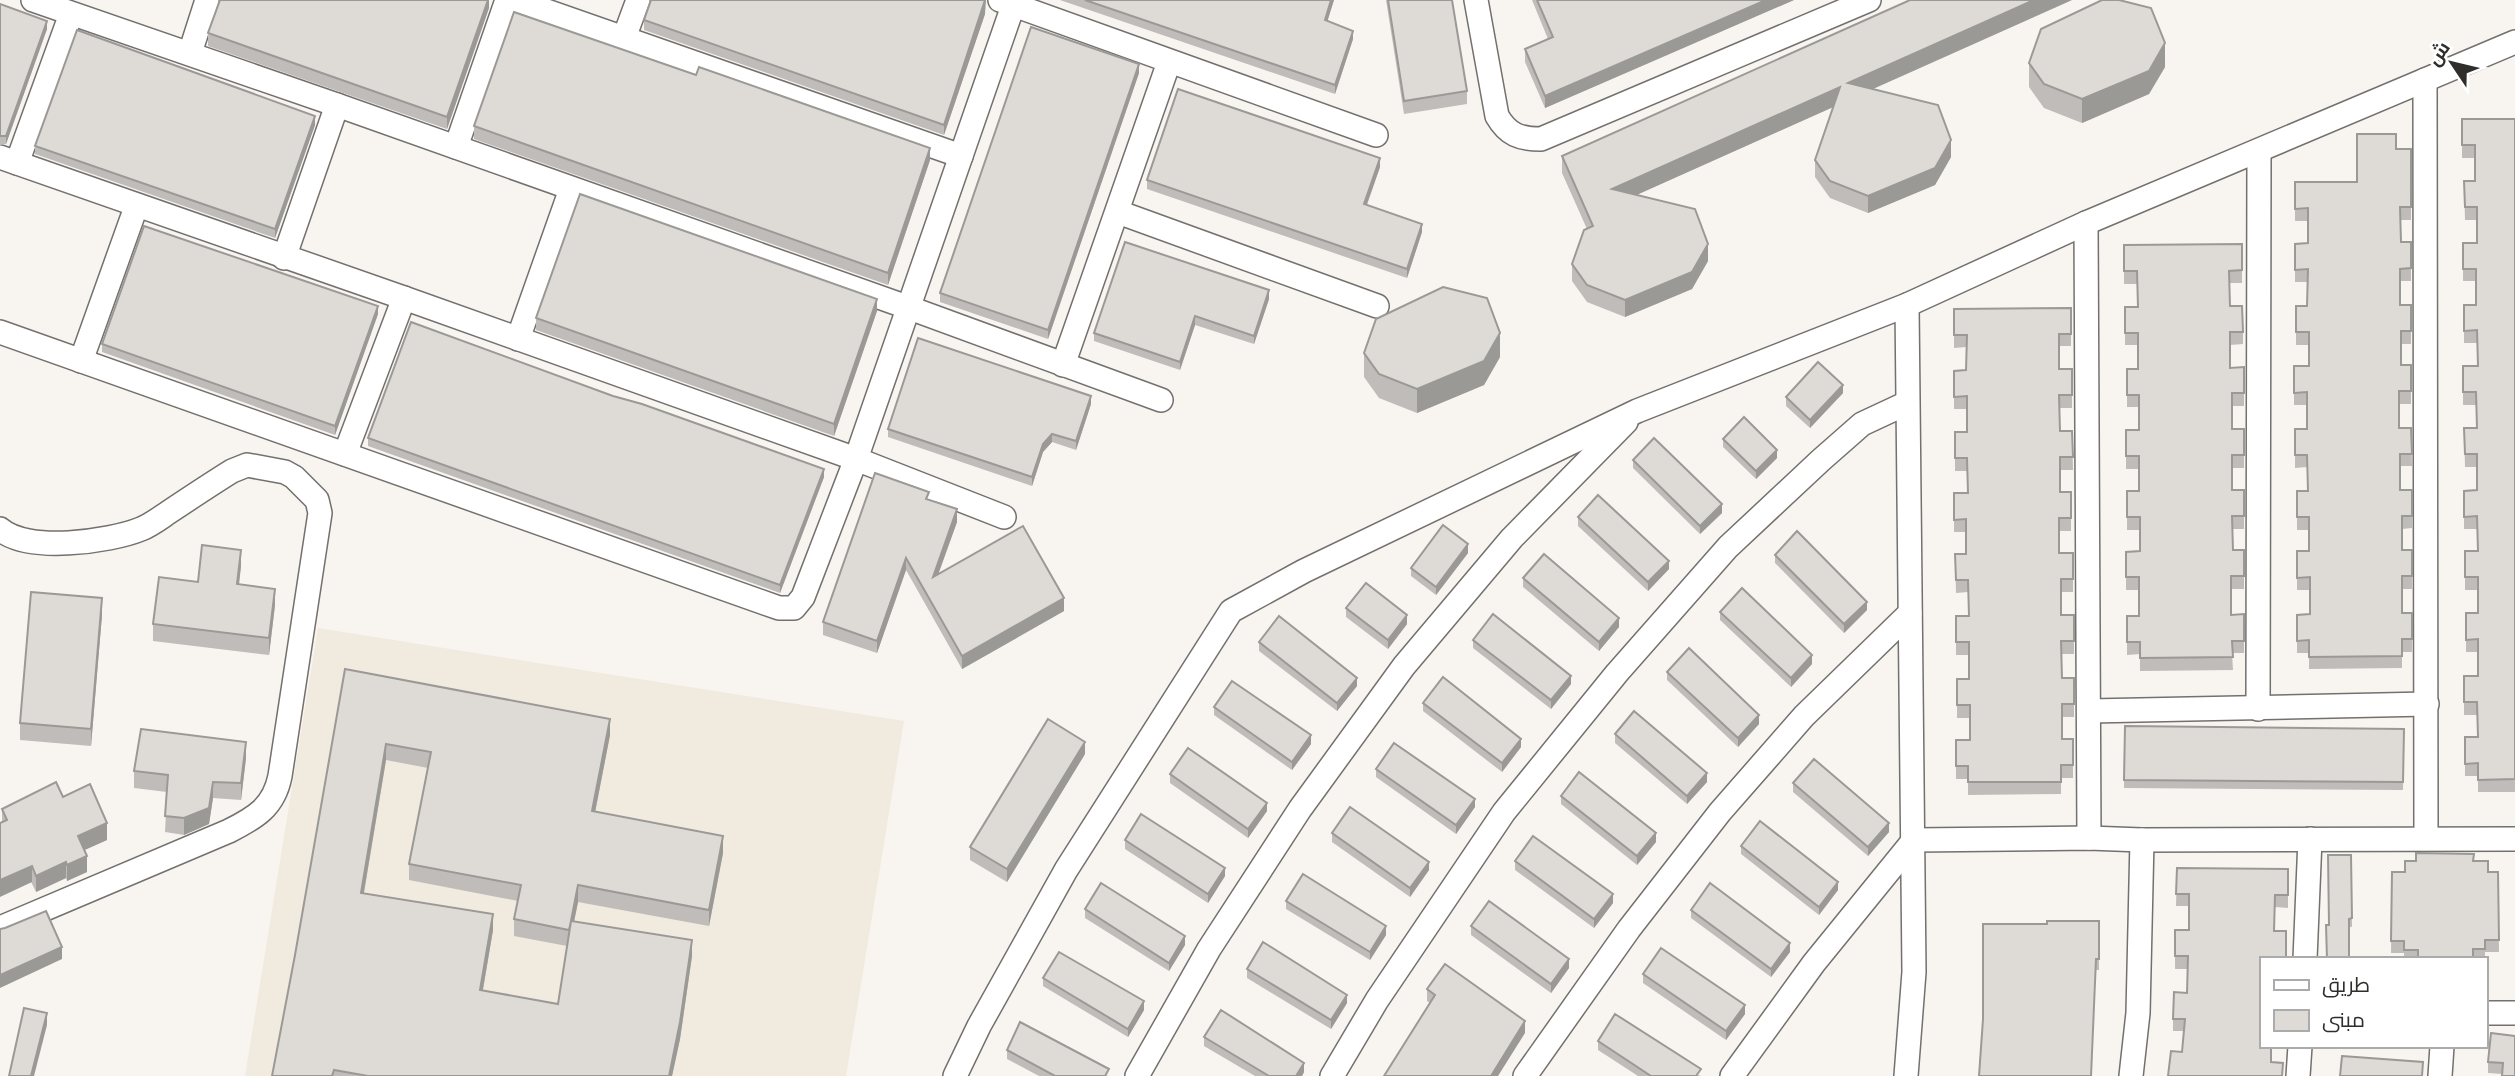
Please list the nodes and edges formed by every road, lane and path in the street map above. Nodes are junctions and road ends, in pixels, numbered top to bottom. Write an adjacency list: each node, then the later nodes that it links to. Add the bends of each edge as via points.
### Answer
1 (33, 0): 9 (street)
2 (208, 0): 12 (street)
3 (507, 0): 17 (street)
4 (515, 0): 10 (street)
5 (638, 0): 10 (street)
6 (1476, 0): 7 (street, via 1497,116 1514,136 1541,139)
7 (1869, 0)
8 (1010, 2): 13 (street); 19 (street)
9 (71, 15): 12 (street); 20 (street)
10 (624, 38): 19 (street)
11 (2515, 42): 14 (street)
12 (190, 53): 15 (street)
13 (1169, 62): 16 (street); 23 (street)
14 (2425, 80): 18 (street); 42 (street)
15 (337, 105): 17 (street); 25 (street)
16 (1376, 135)
17 (456, 147): 21 (street)
18 (2259, 152): 24 (street); 43 (street)
19 (961, 156): 29 (street)
20 (9, 160): 22 (street)
21 (571, 189): 29 (street); 31 (street)
22 (136, 206): 25 (street); 32 (street)
23 (1118, 212): 28 (street); 33 (street)
24 (2086, 223): 27 (street); 44 (street)
25 (284, 258): 26 (street)
26 (404, 298): 31 (street); 37 (street)
27 (1907, 305): 35 (street); 36 (street)
28 (1377, 306)
29 (907, 307): 33 (street); 38 (street)
30 (0, 332): 32 (street)
31 (518, 339): 38 (street)
32 (81, 361): 37 (street)
33 (1063, 365): 34 (street)
34 (1161, 400)
35 (1907, 403): 41 (street); 59 (street, via 1862,424 1821,460 1728,547 1617,673 1504,812 1377,1000)
36 (1637, 411): 57 (street, via 1304,571 1231,611 1066,870); 58 (street, via 1512,538 1404,666 1300,809 1209,949)
37 (345, 454): 38 (street, via 788,610 800,604)
38 (856, 459): 39 (street)
39 (1004, 517)
40 (0, 529): 51 (street, via 39,543 116,537 143,528 247,465 295,477 317,500 320,513 278,788 270,805 229,831)
41 (1910, 613): 49 (street); 60 (street, via 1804,716 1720,812 1629,929)
42 (2427, 704): 43 (street); 46 (street)
43 (2258, 709): 44 (street)
44 (2090, 711): 45 (street)
45 (2089, 838): 49 (street); 50 (street)
46 (2426, 838): 47 (street); 48 (street)
47 (2310, 839): 50 (street); 52 (street)
48 (2515, 839)
49 (1914, 840): 61 (street, via 1814,963); 62 (street, via 1914,972)
50 (2142, 840): 63 (street, via 2138,1013)
51 (0, 928)
52 (2305, 957)
53 (2487, 1013): 54 (street)
54 (2515, 1013)
55 (2300, 1048): 64 (street)
56 (2442, 1048): 65 (street)
57 (955, 1076)
58 (1138, 1076)
59 (1332, 1076)
60 (1525, 1076)
61 (1732, 1076)
62 (1906, 1076)
63 (2131, 1076)
64 (2298, 1076)
65 (2440, 1076)

